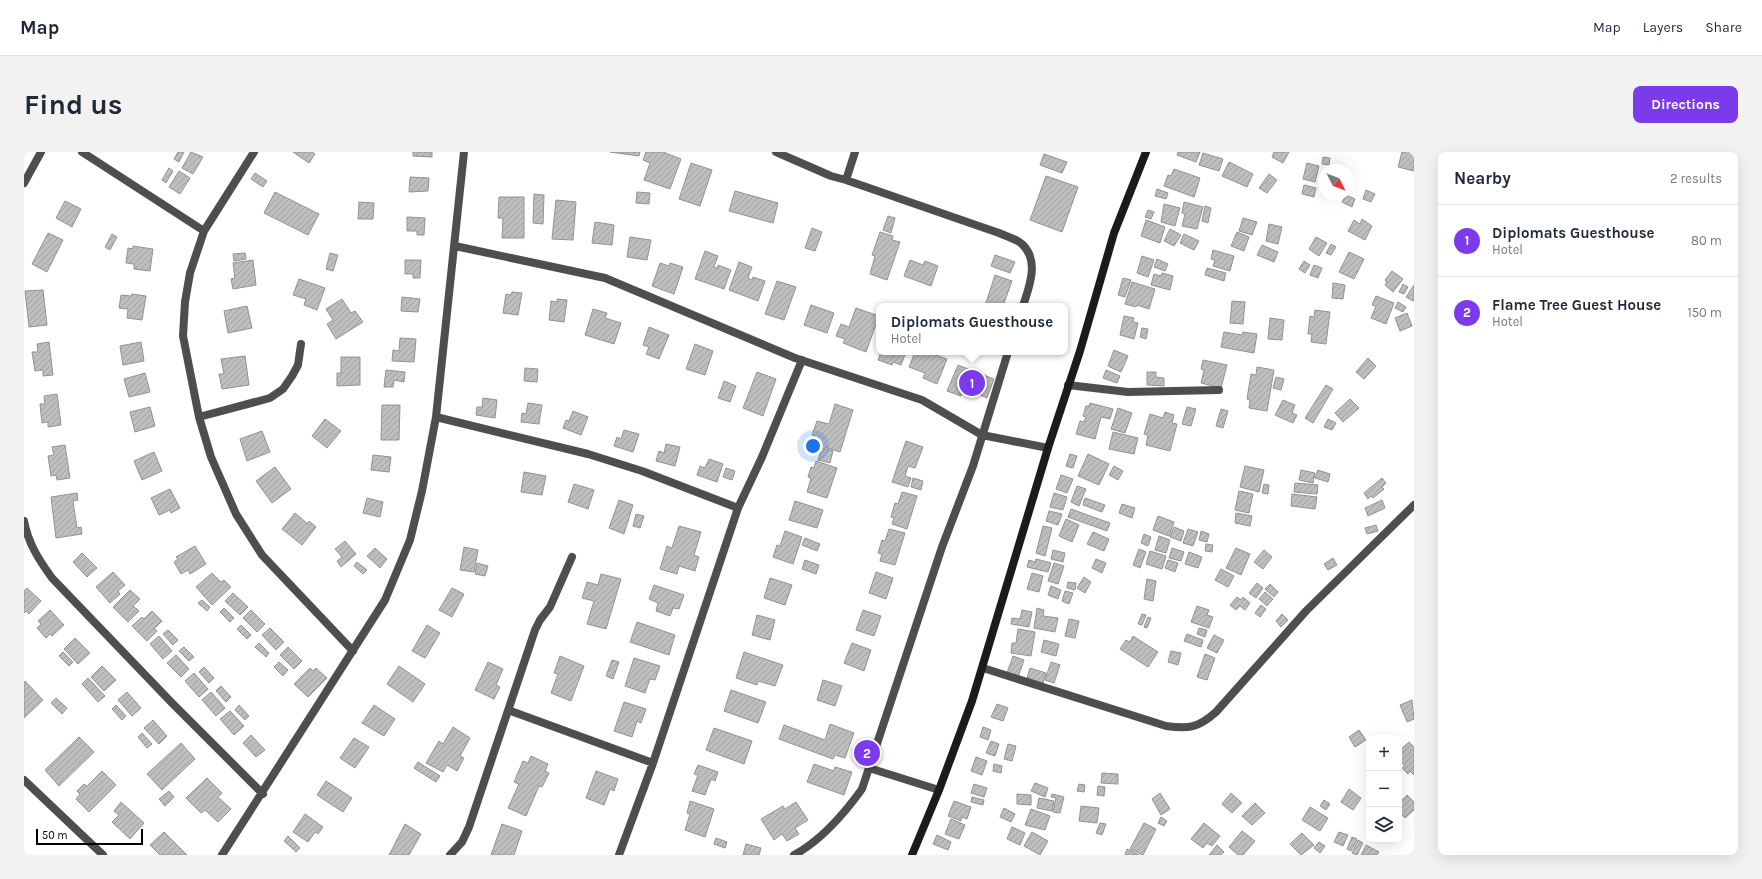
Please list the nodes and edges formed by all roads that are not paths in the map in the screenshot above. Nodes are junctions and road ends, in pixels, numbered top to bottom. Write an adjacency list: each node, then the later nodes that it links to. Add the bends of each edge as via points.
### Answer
1 (41, 152): 9 (street)
2 (82, 152): 10 (street)
3 (254, 152): 10 (street)
4 (464, 152): 11 (street)
5 (776, 152): 8 (street)
6 (855, 152): 8 (street)
7 (1146, 152): 16 (street, via 1114,233)
8 (846, 180): 12 (street, via 1021,243 1029,253 1032,269)
9 (24, 183)
10 (204, 231): 18 (street, via 190,273 183,336)
11 (455, 246): 15 (street, via 605,278); 19 (street)
12 (1024, 303)
13 (301, 344): 18 (street, via 298,365 292,376 282,389 270,398)
14 (1007, 355): 20 (street)
15 (802, 360): 20 (street, via 922,400); 23 (street)
16 (1068, 385): 17 (street, via 1128,392); 21 (street)
17 (1219, 390)
18 (199, 417): 26 (street, via 211,457 236,514 262,555)
19 (436, 417): 23 (street, via 588,454 642,471); 26 (street, via 410,540 385,600)
20 (982, 435): 21 (street); 30 (street)
21 (1048, 448): 27 (street)
22 (1414, 505): 27 (street, via 1306,611 1216,712 1193,727 1183,729 1166,726)
23 (738, 508): 29 (street)
24 (24, 521): 33 (street, via 26,534 52,578)
25 (572, 557): 28 (street, via 550,607 535,630)
26 (353, 651): 33 (street)
27 (983, 668): 32 (street)
28 (508, 710): 29 (street); 36 (street, via 469,826 462,842)
29 (652, 763): 37 (street)
30 (869, 768): 32 (street); 38 (street, via 862,789 847,810 827,831)
31 (24, 780): 34 (street)
32 (939, 790): 39 (street)
33 (263, 794): 35 (street)
34 (103, 855)
35 (222, 855)
36 (450, 855)
37 (619, 855)
38 (794, 855)
39 (912, 855)

